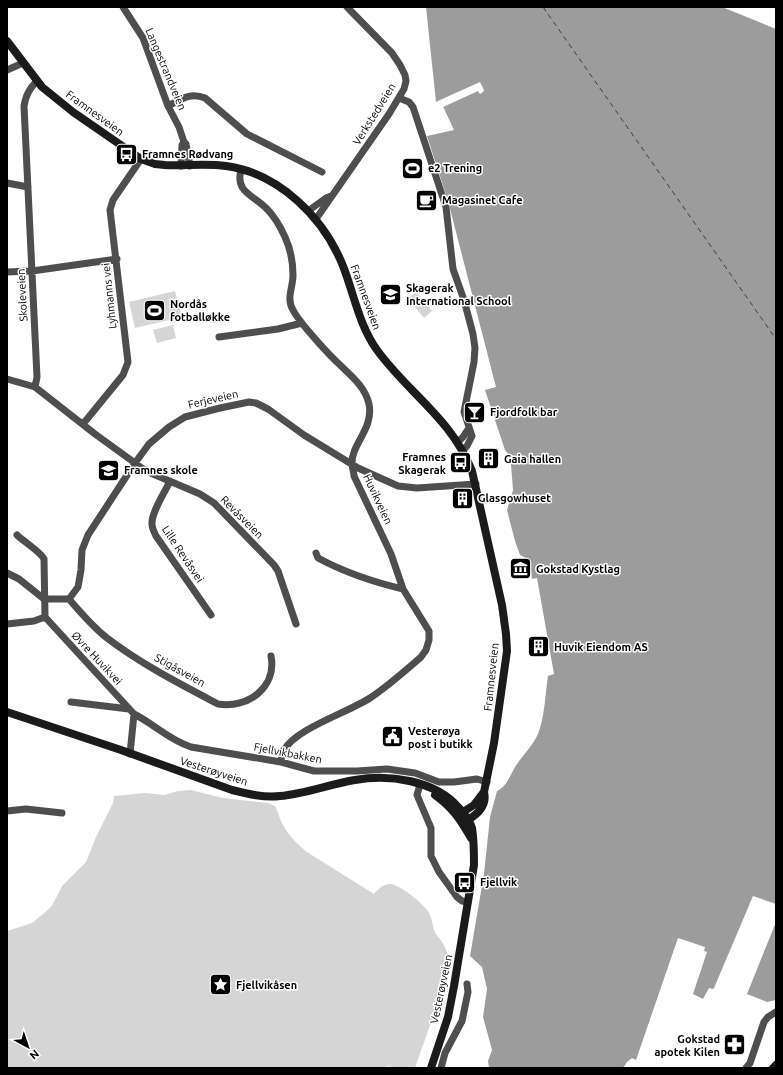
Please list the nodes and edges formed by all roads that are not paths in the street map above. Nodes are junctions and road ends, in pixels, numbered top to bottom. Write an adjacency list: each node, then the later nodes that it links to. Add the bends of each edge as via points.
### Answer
1 (123, 7): 8 (street, Langestrandveien, via 147,47)
2 (347, 7): 7 (street, Verkstedveien, via 374,33 400,65 406,81)
3 (7, 41): 4 (main road, Framnesveien)
4 (23, 63): 5 (street); 6 (main road, Framnesveien)
5 (7, 70)
6 (37, 81): 10 (main road, Framnesveien, via 73,112); 16 (street, Skoleveien, via 26,95 24,106)
7 (399, 98): 17 (street, Verkstedveien); 28 (street, via 409,102 413,107 446,207 453,269 473,334 474,362 464,412)
8 (168, 106): 9 (street, Langestrandveien); 14 (street, via 192,95 205,98 247,134)
9 (184, 142): 11 (street, Langestrandveien); 12 (street, Langestrandveien)
10 (141, 159): 11 (main road, Framnesveien, via 160,165); 20 (street, Lyhmanns vei, via 113,200 110,210)
11 (181, 166): 12 (main road, Framnesveien)
12 (190, 166): 13 (main road, Framnesveien, via 220,165)
13 (241, 170): 18 (main road, Framnesveien, via 270,182); 23 (street, Huvikveien, via 239,179 242,187 267,208 286,238 293,274 289,303)
14 (322, 172)
15 (7, 184): 16 (street)
16 (28, 187): 21 (street, Skoleveien)
17 (331, 196): 18 (street, Verkstedveien); 19 (street, Verkstedveien)
18 (308, 210): 19 (main road, Framnesveien)
19 (316, 220): 29 (main road, Framnesveien, via 335,248 369,338 390,366 445,424)
20 (116, 260): 21 (street); 27 (street, Lyhmanns vei, via 128,362 123,374)
21 (32, 271): 22 (street); 26 (street, Skoleveien, via 37,377)
22 (7, 272)
23 (302, 323): 24 (street); 32 (street, Huvikveien, via 365,392 369,408 367,425)
24 (219, 337)
25 (7, 379): 26 (street)
26 (34, 387): 27 (street)
27 (83, 424): 31 (street)
28 (469, 428): 29 (street); 30 (street, via 472,436)
29 (458, 442): 30 (main road, Framnesveien)
30 (463, 450): 34 (main road, Framnesveien)
31 (135, 463): 32 (street, Ferjeveien, via 158,435 185,417 249,402 268,409 304,435); 33 (street, Revåsveien, via 146,471); 40 (street, Ferjeveien, via 88,535 82,550 78,587)
32 (352, 464): 34 (street, Ferjeveien, via 398,486 417,488); 38 (street, Huvikveien, via 354,476 391,554)
33 (170, 481): 41 (street, Lille Revåsvei, via 154,515 152,529); 44 (street, Revåsveien, via 214,503 268,558 278,571)
34 (476, 484): 51 (main road, Framnesveien, via 506,634 506,664)
35 (17, 535): 39 (street, via 43,555)
36 (316, 553): 38 (street, via 318,558 342,569)
37 (7, 573): 39 (street)
38 (403, 589): 50 (street, Huvikveien, via 429,631 430,640 426,650 421,657 370,698 305,731 288,745)
39 (44, 599): 40 (street); 42 (street)
40 (69, 599): 45 (street, Stigåsveien, via 107,638 145,664 218,704 229,705 254,698 271,674)
41 (211, 615)
42 (46, 617): 43 (street); 47 (street, Øvre Huvikvei)
43 (7, 624)
44 (296, 624)
45 (271, 656)
46 (71, 702): 47 (street)
47 (131, 711): 49 (street); 50 (street, Fjellvikbakken, via 179,743)
48 (7, 712): 49 (main road, Vesterøyveien)
49 (130, 754): 52 (main road, Vesterøyveien, via 232,790 264,796 281,796 370,778 393,778)
50 (281, 762): 51 (street, Fjellvikbakken, via 314,771 387,769 415,773 438,782 477,779)
51 (487, 782): 55 (main road, Framnesveien, via 483,807 479,812)
52 (420, 785): 55 (main road, Vesterøyveien); 56 (street, via 417,795 431,828 431,856 457,897)
53 (7, 811): 54 (street, via 26,809)
54 (62, 813)
55 (464, 817): 56 (main road, Vesterøyveien, via 473,842 474,865)
56 (468, 902): 60 (main road, Vesterøyveien, via 448,1017)
57 (467, 984): 61 (street, via 468,992 462,1021)
58 (776, 1012): 62 (street, via 764,1022)
59 (776, 1066): 63 (main road)
60 (431, 1068)
61 (440, 1068)
62 (746, 1068)
63 (773, 1068)

